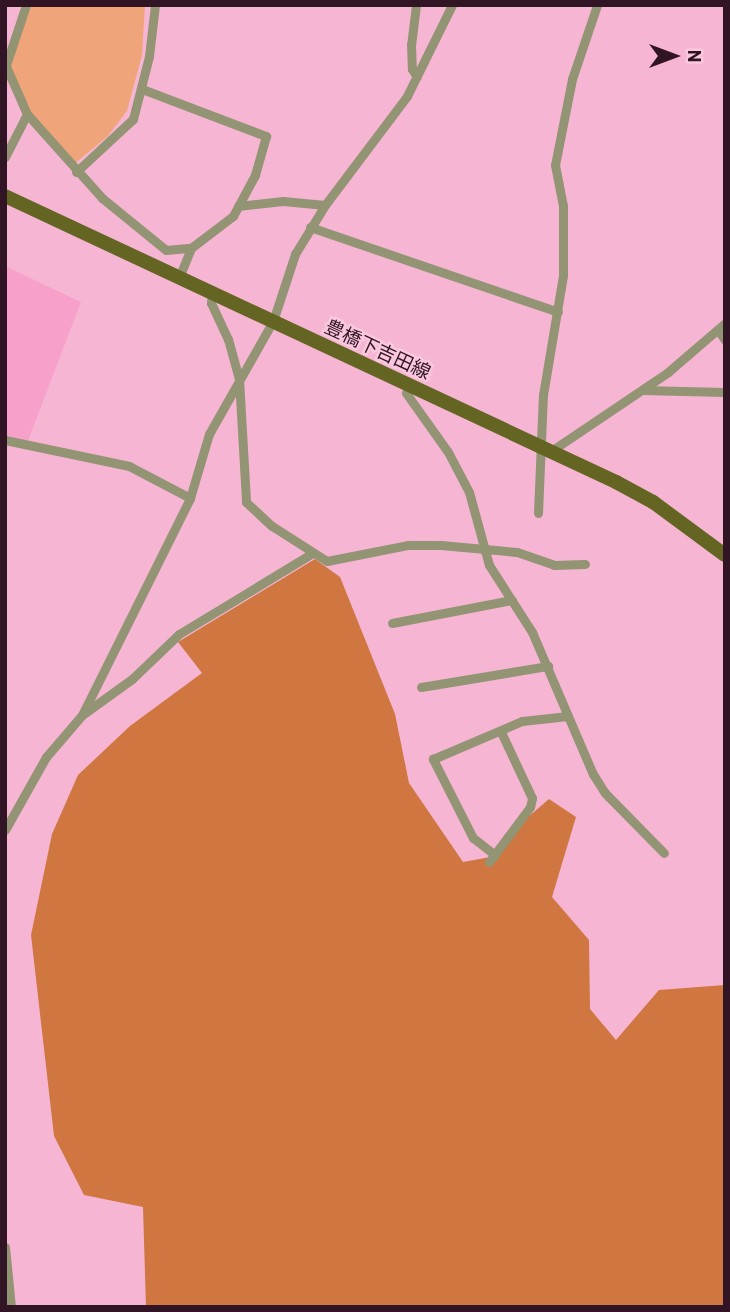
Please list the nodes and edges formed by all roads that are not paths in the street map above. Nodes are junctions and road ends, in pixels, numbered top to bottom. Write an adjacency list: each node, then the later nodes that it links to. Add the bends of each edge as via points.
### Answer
1 (26, 5): 6 (street)
2 (155, 5): 8 (street)
3 (416, 5): 7 (street, via 411,44)
4 (453, 5): 7 (street)
5 (597, 5): 19 (street, via 572,79 555,165 563,206)
6 (5, 65): 9 (street)
7 (417, 77): 13 (street, via 394,115)
8 (142, 89): 11 (street, via 133,119); 14 (street, via 266,136 255,175)
9 (27, 114): 10 (street); 11 (street)
10 (5, 157)
11 (76, 172): 16 (street, via 166,250)
12 (5, 196): 17 (main road, 豊橋下吉田線)
13 (325, 205): 14 (street, via 283,201); 15 (street)
14 (238, 206): 16 (street, via 233,216)
15 (310, 227): 19 (street); 20 (street, via 295,254)
16 (191, 248): 17 (street)
17 (180, 277): 18 (main road, 豊橋下吉田線)
18 (212, 293): 20 (main road, 豊橋下吉田線); 23 (street, via 211,303 228,339)
19 (558, 312): 28 (street, via 542,395)
20 (273, 321): 23 (street); 24 (main road, 豊橋下吉田線)
21 (721, 326): 22 (street); 25 (street)
22 (725, 340)
23 (239, 379): 29 (street, via 209,434); 32 (street, via 246,502)
24 (409, 384): 28 (main road, 豊橋下吉田線); 31 (street, via 406,393 448,452 469,492)
25 (642, 390): 26 (street); 28 (street)
26 (725, 392)
27 (5, 440): 29 (street, via 129,467)
28 (546, 448): 30 (street); 33 (main road, 豊橋下吉田線, via 653,502)
29 (190, 498): 39 (street)
30 (538, 513)
31 (483, 548): 32 (street, via 408,545 327,561); 34 (street, via 517,552 554,565); 35 (street, via 495,579)
32 (311, 554): 39 (street, via 179,634 115,694)
33 (725, 555)
34 (585, 564)
35 (512, 600): 36 (street); 37 (street)
36 (392, 623)
37 (548, 666): 38 (street); 40 (street)
38 (421, 687)
39 (82, 716): 42 (street, via 46,757)
40 (568, 716): 41 (street, via 522,721); 44 (street, via 605,793)
41 (501, 732): 41 (street, via 433,759 473,838 492,858 532,798)
42 (9, 813): 43 (street)
43 (5, 830)
44 (664, 853)
45 (5, 1247): 46 (street)
46 (9, 1304)

